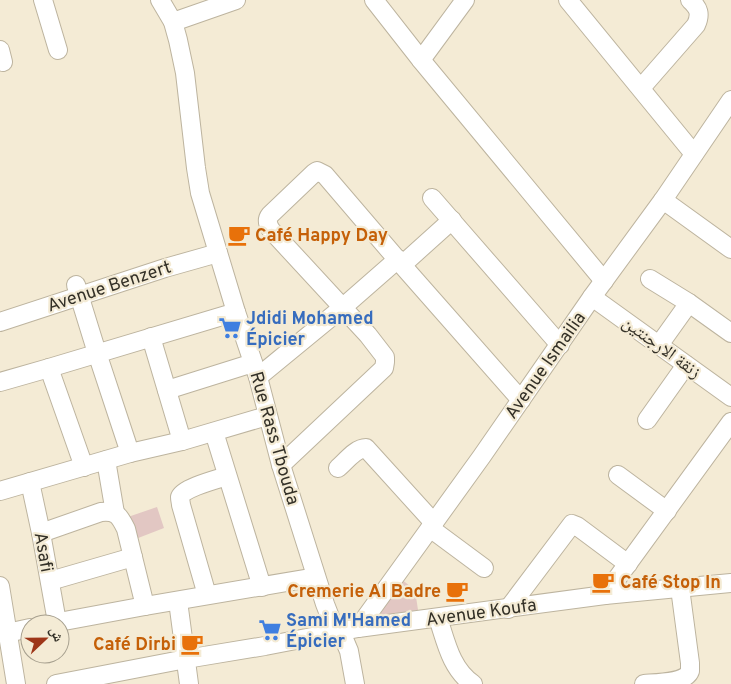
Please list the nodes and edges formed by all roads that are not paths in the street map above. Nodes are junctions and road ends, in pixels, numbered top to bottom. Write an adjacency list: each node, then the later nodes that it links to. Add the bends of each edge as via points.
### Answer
1 (43, 0): 10 (street)
2 (160, 0): 9 (street, Rue Rass Tbouda)
3 (374, 0): 11 (street)
4 (465, 0): 8 (street)
5 (568, 0): 12 (street)
6 (690, 0): 12 (street, via 700,12 696,25)
7 (224, 2): 9 (street)
8 (450, 7): 11 (street)
9 (172, 22): 18 (street, Rue Rass Tbouda, via 185,74 200,193)
10 (58, 50)
11 (422, 60): 22 (street)
12 (641, 88): 14 (street)
13 (731, 100): 14 (street, Avenue Ismailia)
14 (694, 154): 16 (street, Avenue Ismailia)
15 (432, 198): 17 (street)
16 (663, 200): 19 (street); 22 (street, Avenue Ismailia)
17 (452, 220): 20 (street); 32 (street)
18 (216, 247): 23 (street, Avenue Benzert); 28 (street, Rue Rass Tbouda)
19 (731, 248)
20 (400, 262): 26 (street); 26 (street, via 325,175 318,171 314,173 270,215 268,225); 41 (street)
21 (650, 278): 25 (street)
22 (604, 281): 24 (street, Avenue Ismailia)
23 (78, 290): 27 (street, Avenue Benzert); 29 (street, Avenue Benzert); 34 (street)
24 (592, 298): 32 (street, Avenue Ismailia); 33 (street, زنقة الارجنتين)
25 (689, 303): 30 (street); 33 (street)
26 (342, 308): 37 (street); 49 (street, via 385,357 384,368)
27 (0, 309)
28 (236, 312): 31 (street); 37 (street, Rue Rass Tbouda)
29 (0, 322)
30 (731, 333)
31 (151, 337): 34 (street); 39 (street)
32 (560, 345): 41 (street, Avenue Ismailia)
33 (659, 345): 35 (street, زنقة الارجنتين)
34 (97, 353): 36 (street); 47 (street)
35 (686, 365): 40 (street, زنقة الارجنتين); 43 (street)
36 (50, 368): 38 (street); 50 (street)
37 (255, 370): 39 (street); 42 (street, Rue Rass Tbouda)
38 (0, 382)
39 (167, 390): 46 (street)
40 (731, 397)
41 (521, 400): 58 (street, Avenue Ismailia)
42 (267, 416): 45 (street); 49 (street, Rue Rass Tbouda)
43 (647, 420)
44 (731, 422): 56 (street)
45 (214, 432): 46 (street); 53 (street)
46 (182, 441): 47 (street)
47 (130, 453): 48 (street)
48 (106, 460): 50 (street); 57 (street)
49 (281, 465): 63 (street, Rue Rass Tbouda)
50 (84, 467): 54 (street)
51 (338, 468): 58 (street, via 366,448)
52 (618, 475): 56 (street)
53 (227, 476): 67 (street); 69 (street, via 190,488 180,497)
54 (30, 482): 55 (street); 59 (street, Asafi)
55 (0, 491)
56 (667, 511): 61 (street)
57 (115, 513): 59 (street, via 101,512); 60 (street, via 126,529)
58 (432, 525): 62 (street); 77 (street, Avenue Ismailia)
59 (41, 534): 64 (street, Asafi)
60 (133, 557): 64 (street); 72 (street)
61 (628, 564): 70 (street); 73 (street, via 572,524)
62 (484, 568)
63 (316, 577): 67 (street); 79 (street, Rue Rass Tbouda, via 328,614)
64 (50, 581): 74 (street, Asafi)
65 (731, 583): 68 (street, Avenue Koufa)
66 (0, 586): 80 (street)
67 (262, 587): 69 (street)
68 (680, 588): 70 (street, Avenue Koufa); 88 (street, via 690,671 680,680)
69 (206, 596): 71 (street)
70 (605, 596): 73 (street, Avenue Koufa)
71 (178, 601): 72 (street); 81 (street)
72 (145, 606): 76 (street)
73 (508, 608): 75 (street, Avenue Koufa)
74 (52, 614)
75 (438, 618): 77 (street, Avenue Koufa); 86 (street, via 458,671)
76 (70, 620)
77 (358, 628): 79 (street, Avenue Koufa)
78 (20, 630): 80 (street)
79 (341, 632): 81 (street, Avenue Koufa); 85 (street, Rue Rass Tbouda, via 350,651)
80 (7, 633): 82 (street)
81 (186, 659): 83 (street, Avenue Koufa); 84 (street)
82 (16, 684)
83 (56, 684)
84 (189, 684)
85 (356, 684)
86 (473, 684)
87 (644, 684): 88 (street)
88 (648, 684)

